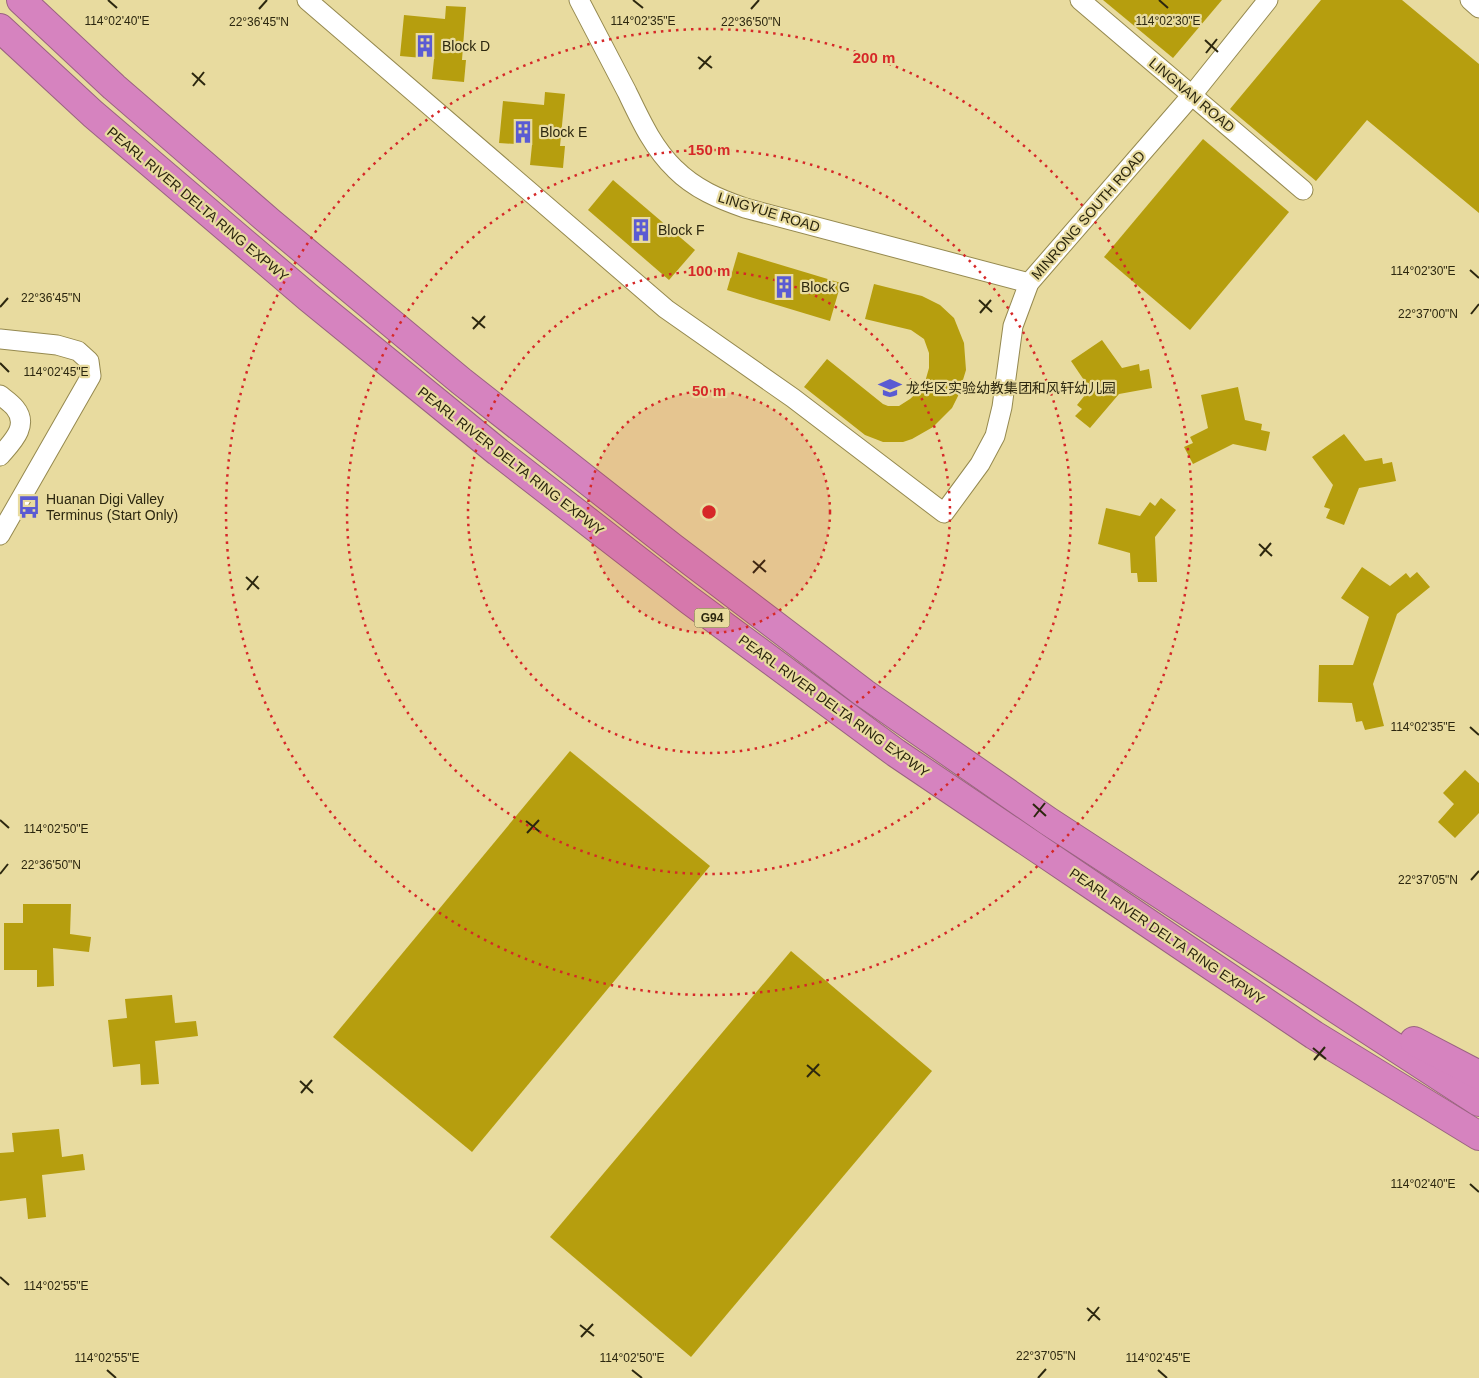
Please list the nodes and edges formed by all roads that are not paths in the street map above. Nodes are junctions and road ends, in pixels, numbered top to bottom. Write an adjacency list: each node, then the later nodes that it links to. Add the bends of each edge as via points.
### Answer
1 (20, 0): 16 (highway, PEARL RIVER DELTA RING EXPWY / G94, via 114,87 270,222 461,382 672,547 872,698 1048,821)
2 (307, 0): 11 (street, MINRONG SOUTH ROAD, via 666,309 793,398 944,513 980,464 995,436 1012,326)
3 (1080, 0): 9 (street, LINGNAN ROAD)
4 (1268, 0): 9 (street, MINRONG SOUTH ROAD)
5 (1470, 0): 7 (street)
6 (582, 1): 11 (street, LINGYUE ROAD, via 645,128 675,169 697,187 745,208)
7 (1479, 8)
8 (0, 28): 17 (highway, PEARL RIVER DELTA RING EXPWY / G94, via 93,114 309,298 498,452 689,600 896,753)
9 (1192, 94): 10 (street, LINGNAN ROAD); 11 (street, MINRONG SOUTH ROAD)
10 (1304, 190)
11 (1030, 283)
12 (0, 338): 15 (street, via 78,351 89,361 91,376)
13 (0, 395): 14 (street, via 16,409 21,422 18,434)
14 (0, 456)
15 (0, 535)
16 (1260, 960): 18 (highway); 19 (highway, PEARL RIVER DELTA RING EXPWY / G94)
17 (1314, 1035): 20 (highway, PEARL RIVER DELTA RING EXPWY / G94); 21 (highway)
18 (1479, 1075)
19 (1479, 1102)
20 (1479, 1136)
21 (1479, 1145)

